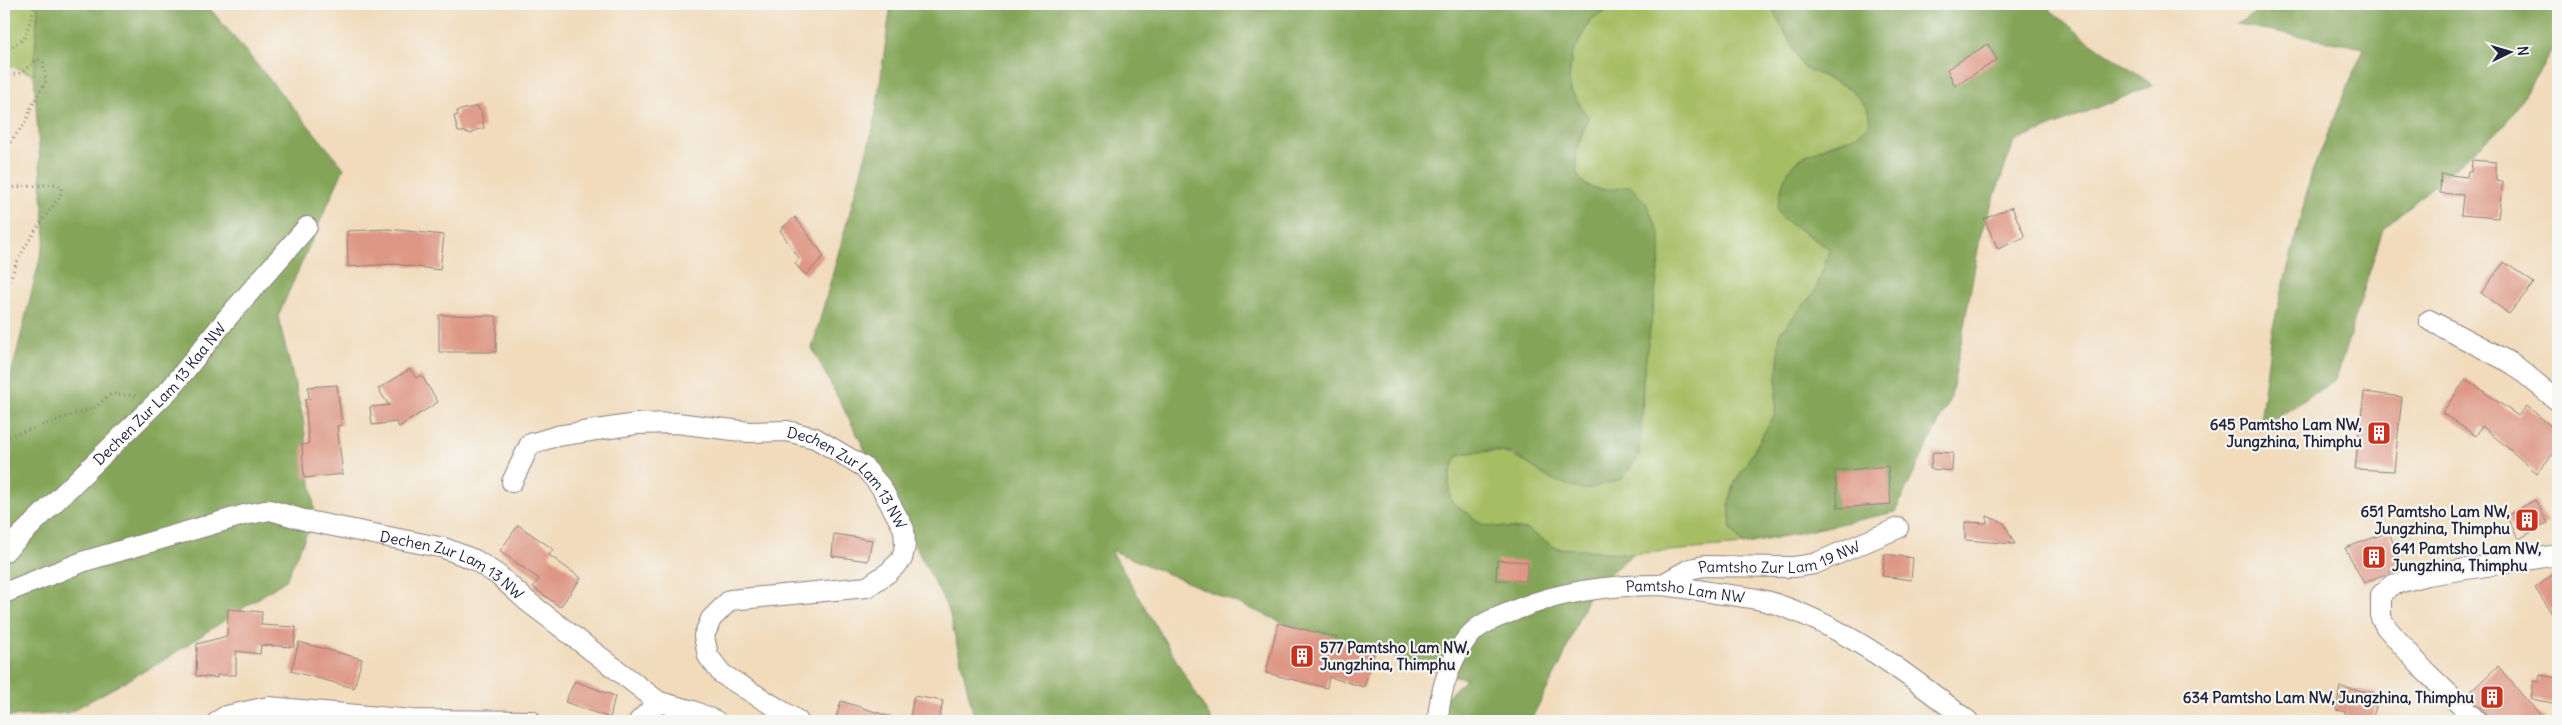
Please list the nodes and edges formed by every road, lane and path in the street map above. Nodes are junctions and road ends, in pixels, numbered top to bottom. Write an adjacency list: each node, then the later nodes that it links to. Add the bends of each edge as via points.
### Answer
1 (36, 4): 2 (path, via 24,39)
2 (4, 52)
3 (4, 76): 4 (path, via 21,73 37,58 43,62 46,81 26,122 8,145)
4 (4, 169)
5 (4, 188): 7 (path, via 56,184 62,188 59,198 24,248 5,290)
6 (307, 227): 9 (street, Dechen Zur Lam 13 Kaa NW)
7 (4, 306)
8 (2429, 320): 10 (street, via 2513,364)
9 (161, 397): 11 (path, via 111,394 96,407); 14 (street, Dechen Zur Lam 13 Kaa NW)
10 (2558, 401)
11 (4, 438)
12 (512, 482): 23 (street, Dechen Zur Lam 13 NW, via 530,444 557,436 636,424 677,423 749,432 787,431 814,438 864,467 881,487 904,528 902,560 867,587 730,600 710,619 704,636 708,656 722,674)
13 (1898, 528): 16 (street, Pamtsho Zur Lam 19 NW, via 1814,564 1794,567 1704,566 1690,569)
14 (4, 552)
15 (2558, 555): 26 (street, via 2427,575 2392,585 2380,595 2381,618 2386,627 2425,671)
16 (1661, 585): 24 (street, Pamtsho Lam NW, via 1575,592 1524,606 1492,620 1463,644 1444,688); 25 (street, Pamtsho Lam NW, via 1772,603 1828,625 1917,681)
17 (4, 593): 18 (street, Dechen Zur Lam 13 NW, via 85,561 270,510 308,521 444,548 475,560)
18 (659, 702): 21 (street); 22 (street)
19 (218, 721): 20 (street, via 268,706 412,720)
20 (531, 721)
21 (639, 721)
22 (716, 721)
23 (798, 721)
24 (1438, 721)
25 (1968, 721)
26 (2477, 721)

